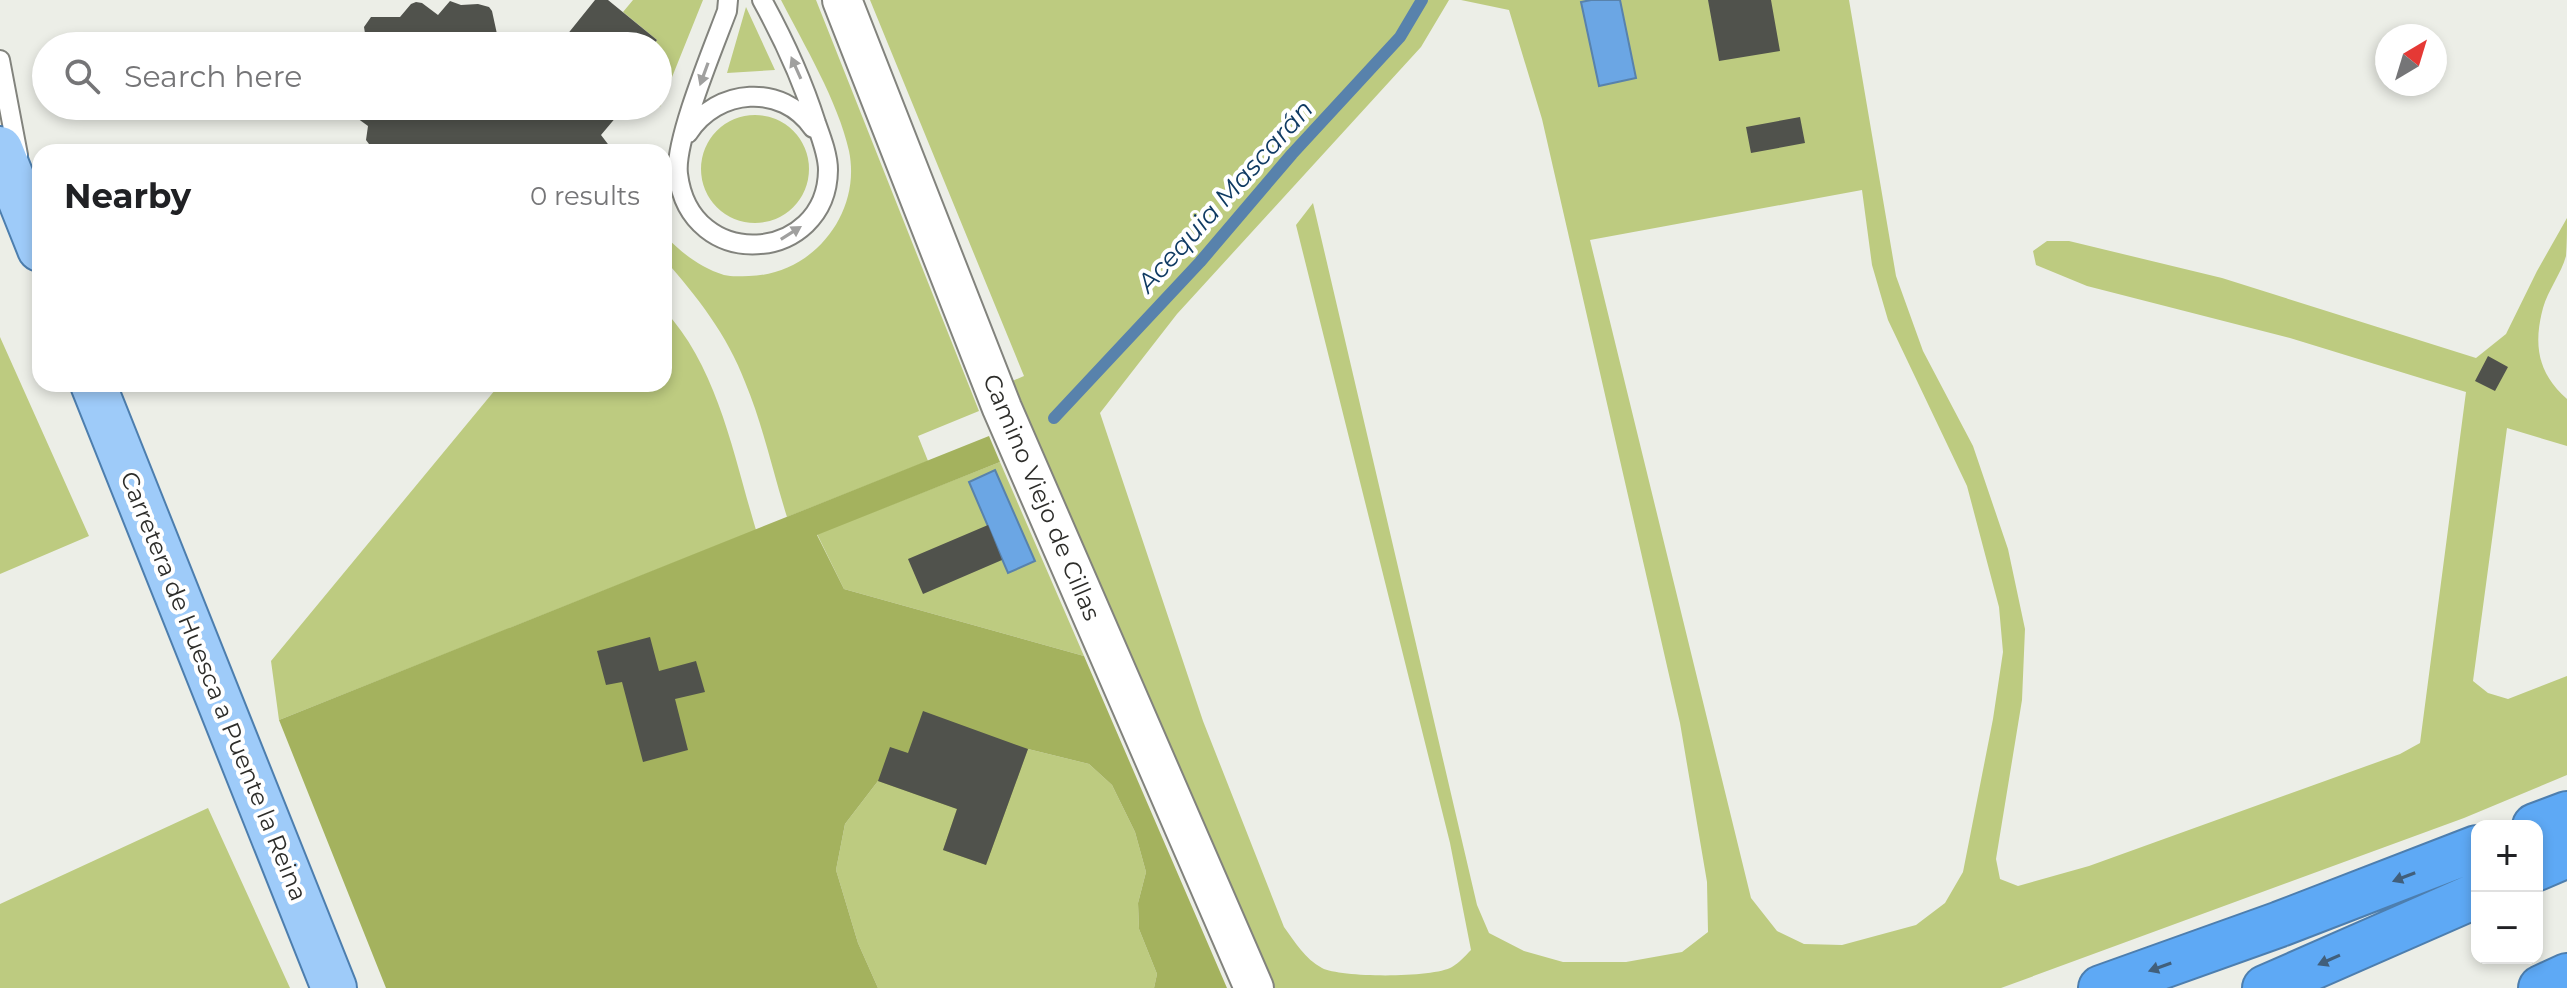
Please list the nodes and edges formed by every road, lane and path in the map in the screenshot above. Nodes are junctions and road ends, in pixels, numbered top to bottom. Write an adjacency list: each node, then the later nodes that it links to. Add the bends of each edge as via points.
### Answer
1 (728, 0): 6 (lane, one-way to 6)
2 (762, 0): 5 (lane, one-way to 2, via 801,79)
3 (842, 0): 19 (street, Camino Viejo de Cillas, via 1002,408)
4 (0, 60): 8 (lane)
5 (822, 140): 6 (lane, via 805,116 780,100 751,95 722,102 698,118); 6 (lane, one-way to 5, via 677,172 684,200 700,225 725,241 754,246 783,240 807,223 823,199 828,169)
6 (682, 142)
7 (0, 149): 9 (main road)
8 (32, 218)
9 (32, 228)
10 (96, 392): 18 (main road, Carretera de Huesca a Puente la Reina)
11 (2567, 814): 12 (highway)
12 (2543, 823)
13 (2471, 850): 20 (highway, one-way to 20)
14 (2567, 855): 15 (highway)
15 (2543, 865)
16 (2471, 898): 21 (highway, one-way to 21)
17 (2567, 976): 22 (highway)
18 (334, 988)
19 (1254, 988)
20 (2101, 988)
21 (2265, 988)
22 (2541, 988)

